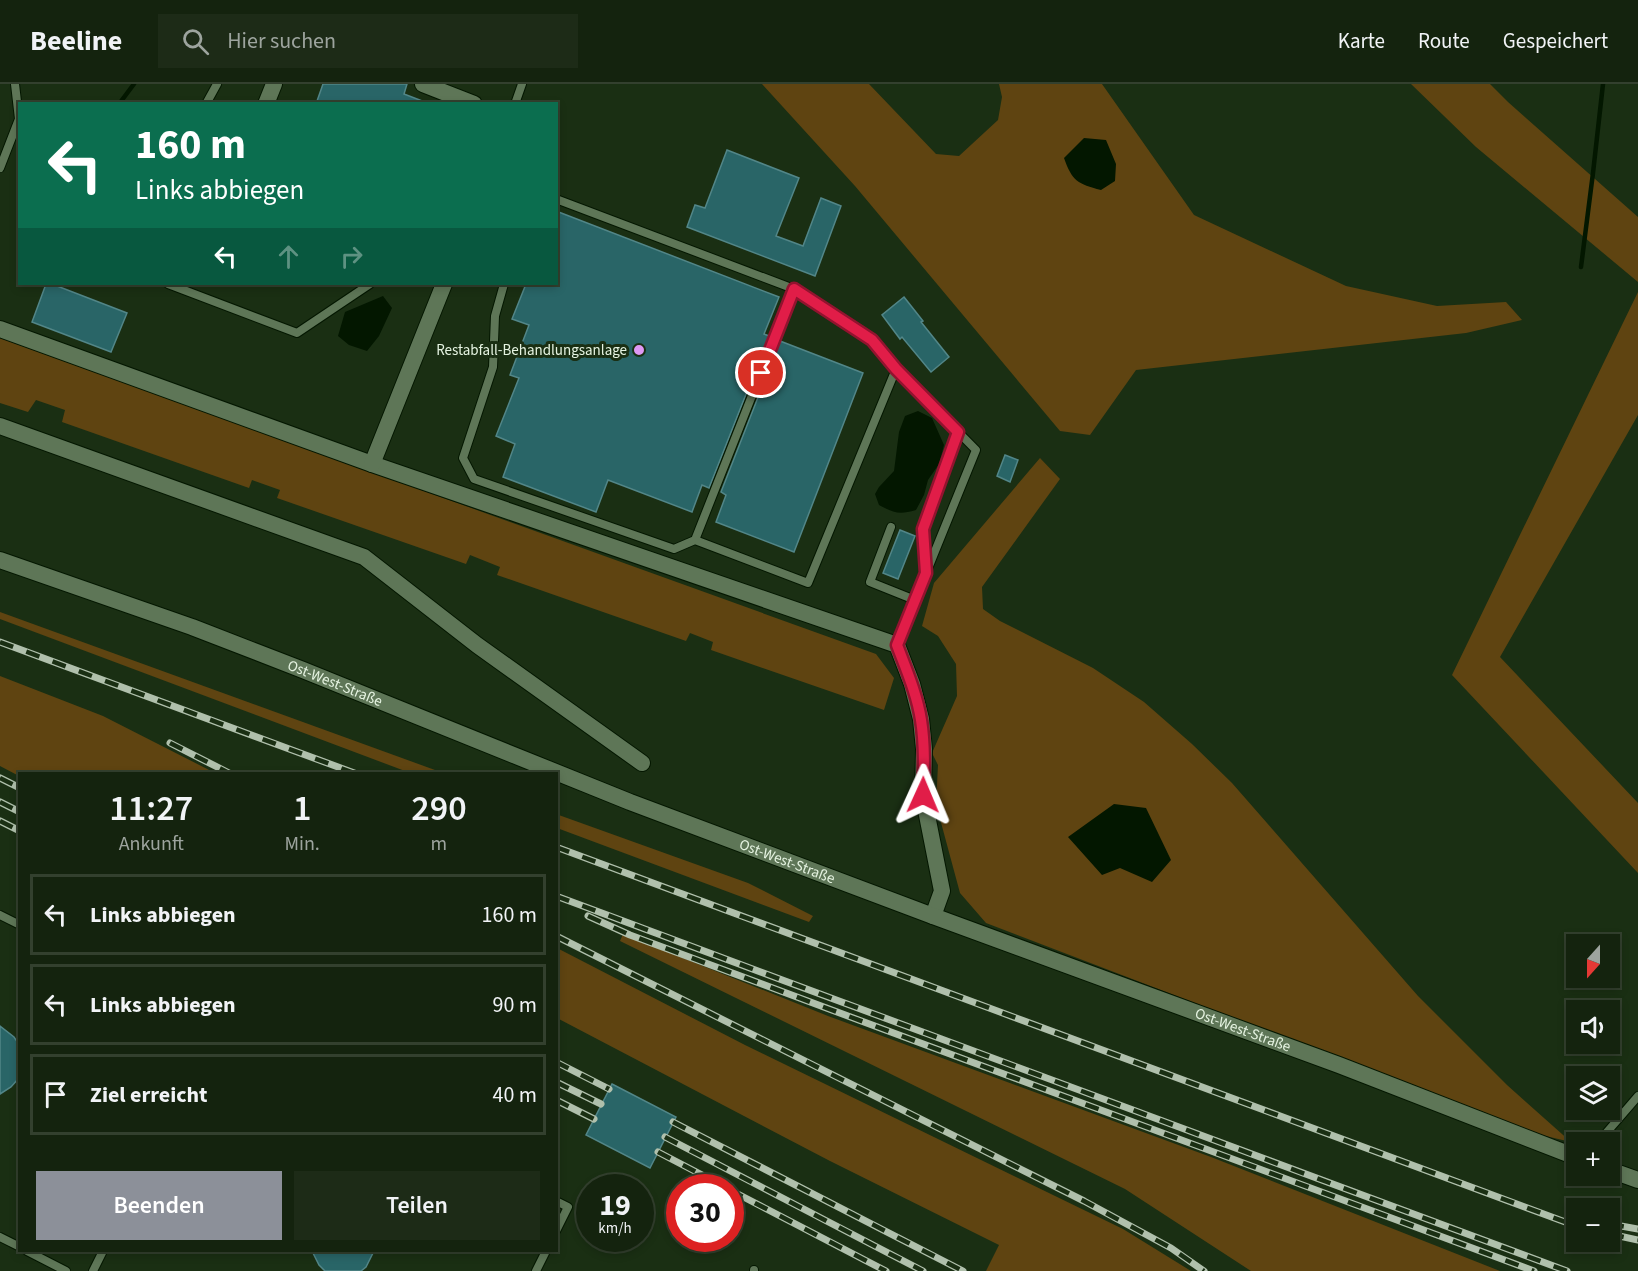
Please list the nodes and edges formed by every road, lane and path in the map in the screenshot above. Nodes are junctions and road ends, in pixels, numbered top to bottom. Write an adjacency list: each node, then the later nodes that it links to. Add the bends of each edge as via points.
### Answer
1 (15, 84): 10 (lane)
2 (217, 84): 6 (lane)
3 (274, 84): 7 (street)
4 (423, 84): 8 (street)
5 (522, 84): 9 (lane)
6 (207, 102)
7 (267, 102)
8 (469, 102)
9 (516, 102)
10 (18, 110)
11 (18, 122): 12 (lane)
12 (0, 168)
13 (558, 200): 18 (lane)
14 (171, 285): 15 (lane, via 297,333)
15 (369, 285)
16 (444, 285): 23 (street)
17 (504, 285): 25 (lane, via 495,316 493,367 463,458 474,479 674,549)
18 (794, 289): 20 (lane, via 872,340); 25 (lane)
19 (0, 329): 23 (street)
20 (896, 369): 22 (lane); 25 (lane, via 808,583)
21 (0, 426): 30 (street, via 364,557 477,645)
22 (958, 432): 27 (lane, via 923,529); 27 (lane, via 976,450)
23 (372, 464): 29 (street)
24 (891, 527): 28 (lane, via 870,582)
25 (694, 540)
26 (0, 560): 31 (street, Ost-West-Straße, via 192,627)
27 (926, 573): 28 (lane)
28 (915, 600): 29 (lane)
29 (897, 645): 34 (street, via 921,719 923,795 942,891)
30 (642, 763)
31 (555, 772)
32 (558, 773): 34 (street, Ost-West-Straße)
33 (0, 915): 35 (lane)
34 (933, 916): 38 (street, Ost-West-Straße)
35 (18, 924)
36 (1638, 1096): 37 (lane)
37 (1607, 1132)
38 (1566, 1153)
39 (1620, 1174): 40 (street)
40 (1638, 1180)
41 (558, 1202): 42 (lane, via 568,1207)
42 (558, 1227)
43 (0, 1238): 44 (lane)
44 (18, 1246)
45 (29, 1252): 48 (lane)
46 (103, 1252): 49 (lane)
47 (546, 1252): 50 (lane)
48 (66, 1271)
49 (93, 1271)
50 (536, 1271)

